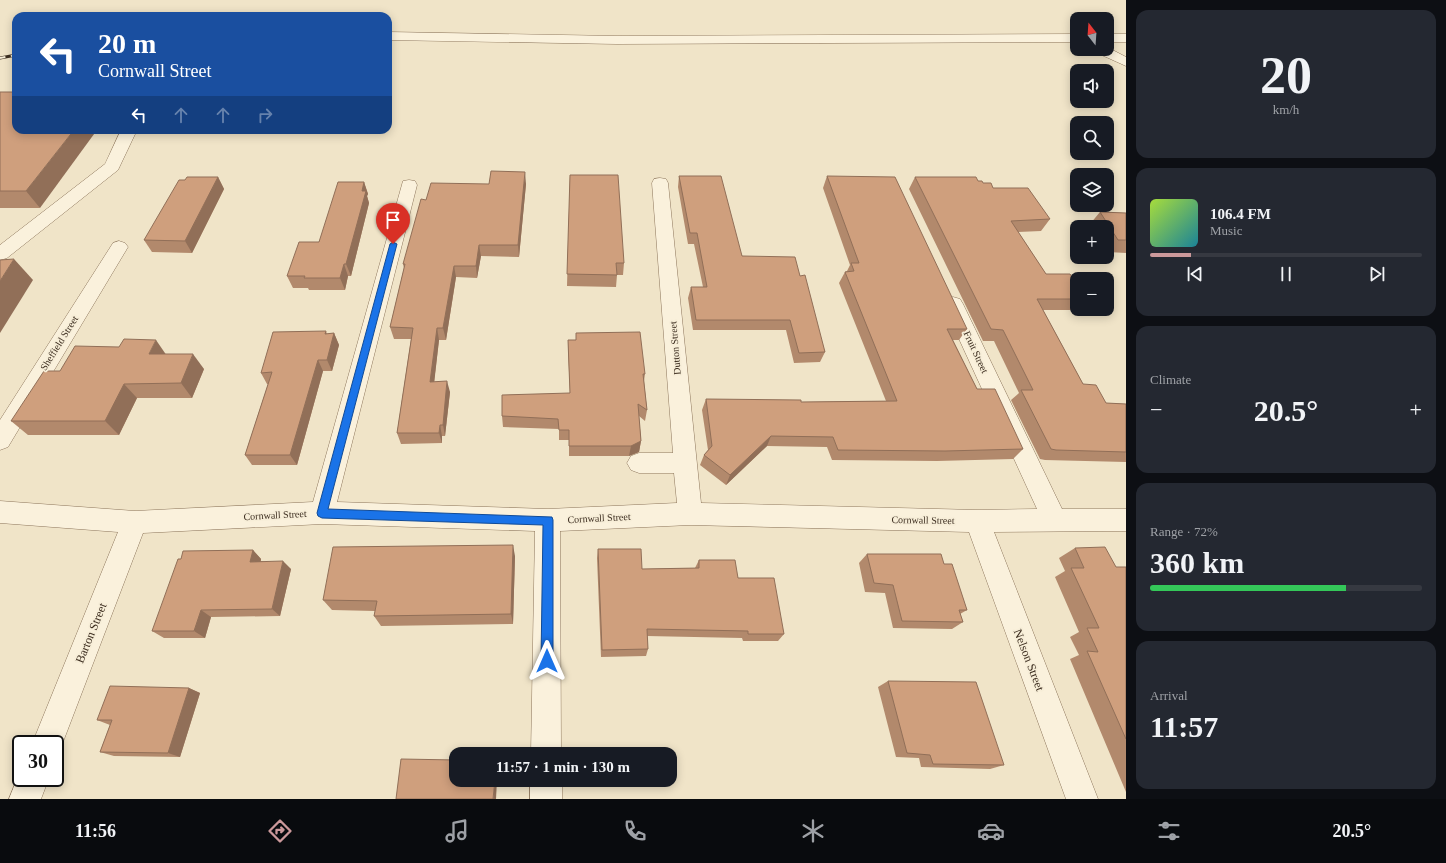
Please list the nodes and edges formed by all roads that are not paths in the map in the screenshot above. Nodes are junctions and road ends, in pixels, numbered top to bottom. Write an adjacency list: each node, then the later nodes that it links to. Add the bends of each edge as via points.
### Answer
1 (392, 36): 2 (street, via 617,40)
2 (1070, 38)
3 (1114, 38): 4 (street)
4 (1126, 38)
5 (1114, 56): 6 (street)
6 (1126, 62)
7 (127, 134): 11 (street, via 112,167)
8 (660, 183): 15 (street, Dutton Street)
9 (409, 185): 17 (street)
10 (119, 247): 13 (street, Sheffield Street)
11 (0, 254)
12 (944, 284): 22 (street, Fruit Street)
13 (0, 440)
14 (639, 463): 15 (street)
15 (686, 463): 18 (street, Dutton Street)
16 (0, 512): 23 (street, Cornwall Street)
17 (322, 513): 19 (street, Cornwall Street); 23 (street, Cornwall Street)
18 (690, 514): 19 (street, Cornwall Street); 21 (street, Cornwall Street)
19 (548, 520): 25 (street)
20 (1126, 520): 22 (street, Cornwall Street)
21 (977, 521): 22 (street, Cornwall Street); 30 (street, Nelson Street)
22 (1055, 521)
23 (135, 522): 24 (street, Barton Street)
24 (51, 735)
25 (546, 747)
26 (30, 787): 28 (street)
27 (546, 787): 29 (street)
28 (25, 799)
29 (546, 799)
30 (1082, 799)

